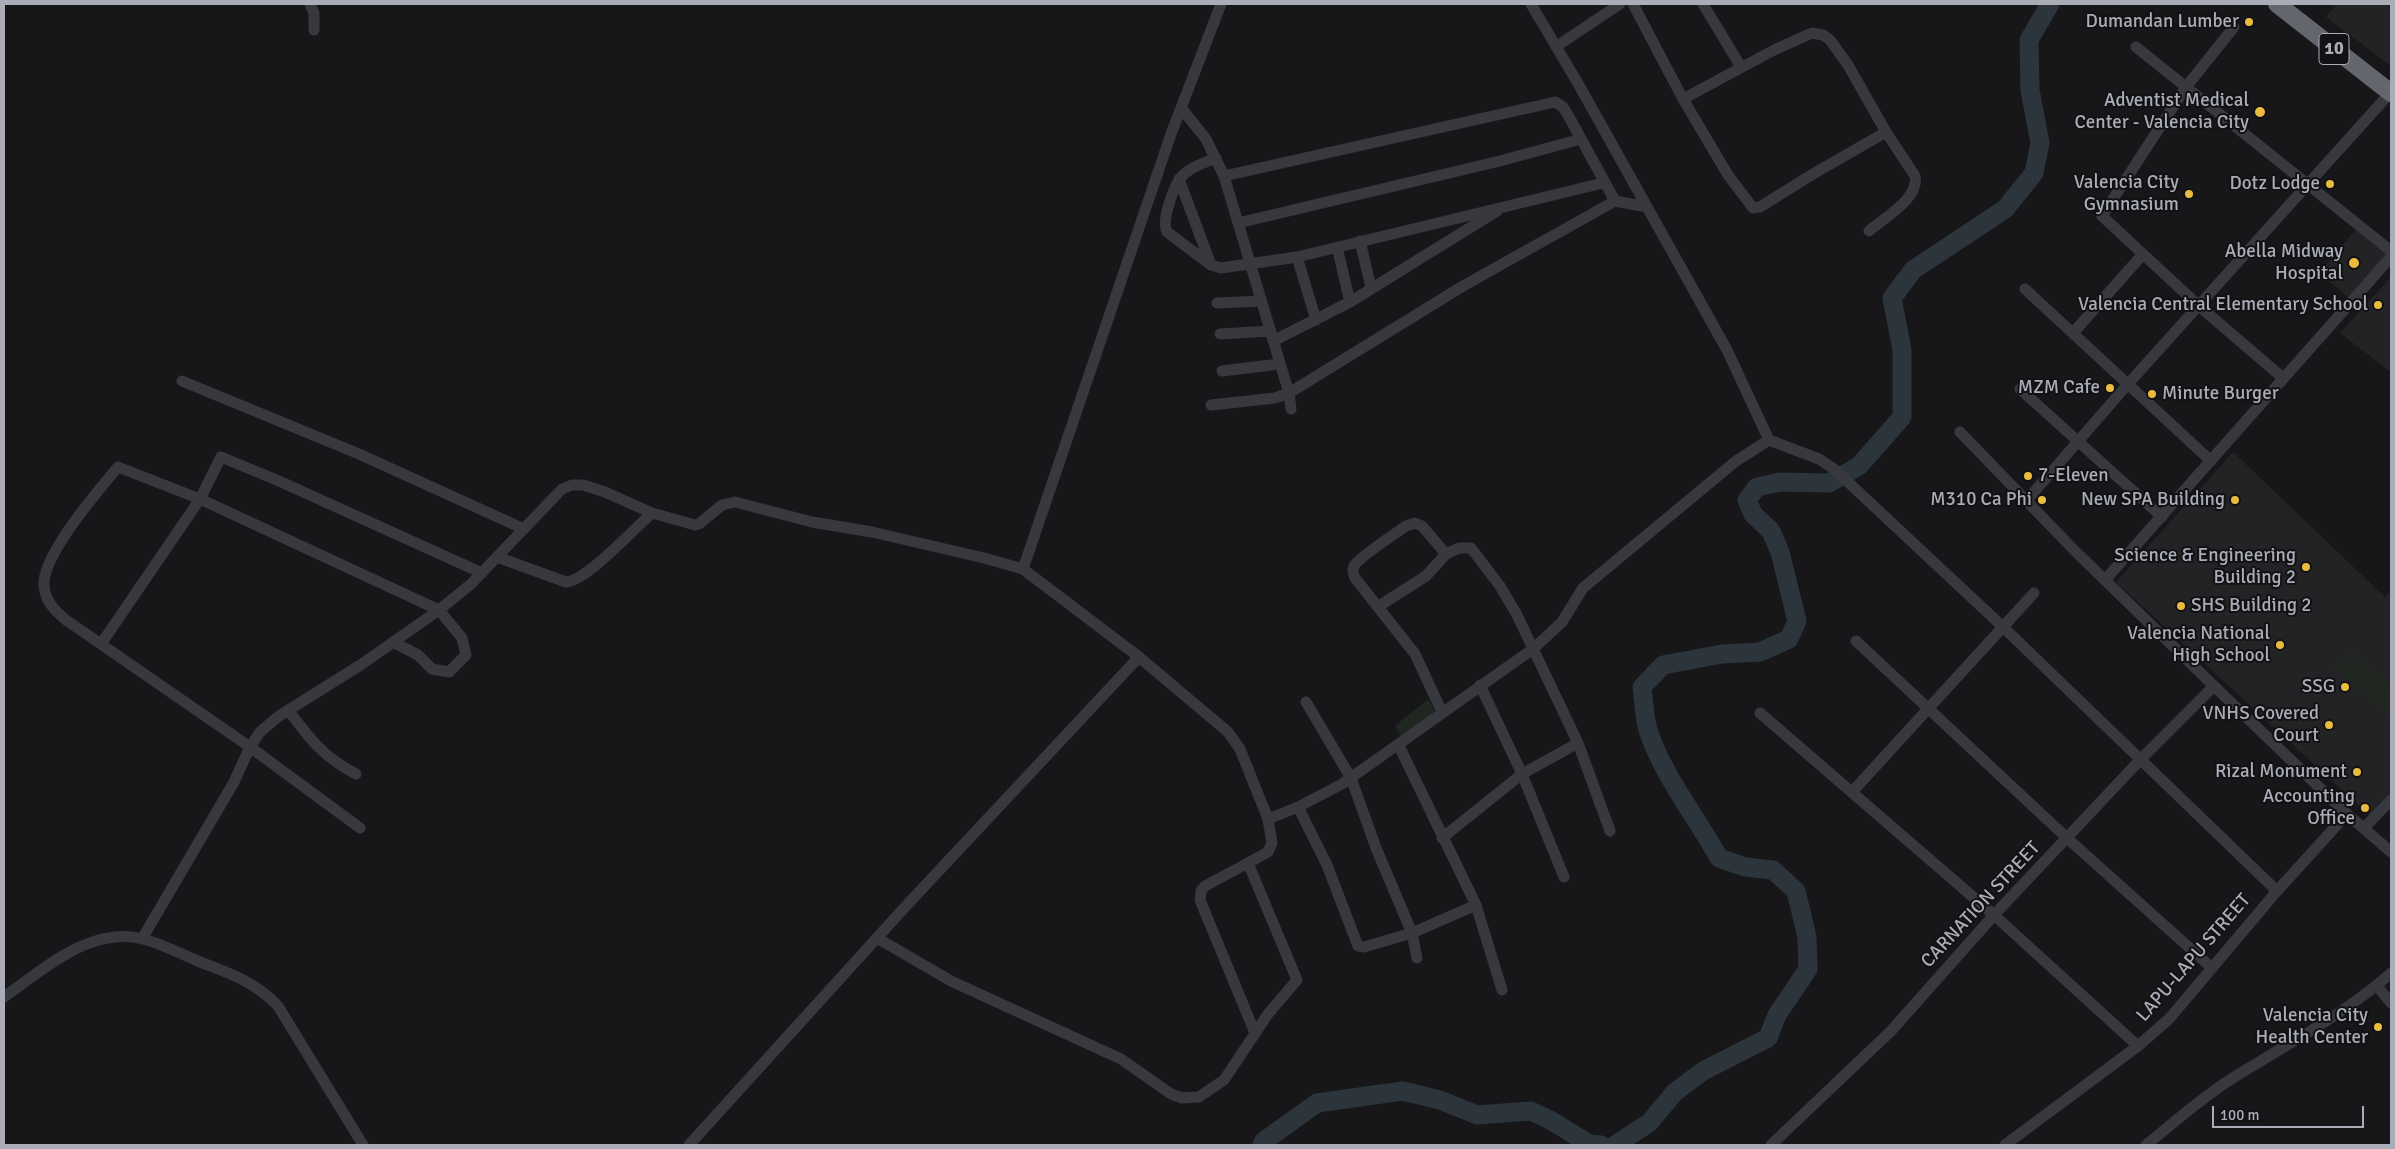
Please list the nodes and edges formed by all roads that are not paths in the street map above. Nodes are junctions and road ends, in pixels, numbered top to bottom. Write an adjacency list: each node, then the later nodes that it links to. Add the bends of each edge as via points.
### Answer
1 (310, 4): 9 (street)
2 (1222, 4): 16 (street)
3 (1530, 4): 10 (street)
4 (1620, 4): 10 (street)
5 (1634, 4): 15 (street)
6 (1703, 4): 12 (street)
7 (2277, 4): 14 (highway, 10)
8 (2234, 26): 13 (street)
9 (314, 30)
10 (1557, 46): 26 (street)
11 (2136, 47): 13 (street)
12 (1741, 67): 15 (street); 17 (street, via 1812,34 1822,35 1843,57)
13 (2186, 87): 23 (street); 32 (street, via 2102,216)
14 (2391, 93): 23 (street)
15 (1683, 99): 17 (street, via 1728,175 1754,208)
16 (1182, 109): 19 (street, via 1206,139); 67 (street)
17 (1886, 132): 28 (street, via 1917,184 1911,196)
18 (1581, 139): 20 (street, via 1563,107 1548,102); 22 (street); 27 (street)
19 (1216, 158): 20 (street); 21 (street)
20 (1224, 176): 27 (street)
21 (1179, 179): 35 (street); 35 (street, via 1164,228)
22 (1603, 183): 24 (street); 25 (street)
23 (2310, 184): 31 (street); 42 (street)
24 (1615, 202): 26 (street); 53 (street, via 1463,286)
25 (1508, 205): 29 (street); 37 (street)
26 (1648, 207): 57 (street, via 1727,350)
27 (1238, 223): 36 (street)
28 (1869, 231)
29 (1360, 241): 30 (street); 37 (street)
30 (1337, 247): 33 (street); 40 (street)
31 (2391, 251)
32 (2143, 254): 42 (street); 44 (street)
33 (1297, 257): 36 (street); 43 (street)
34 (2391, 257): 49 (street)
35 (1211, 265): 36 (street, via 1231,268)
36 (1250, 265): 39 (street)
37 (1371, 287): 40 (street)
38 (2025, 289): 44 (street)
39 (1261, 301): 41 (street); 46 (street)
40 (1350, 302): 43 (street)
41 (1218, 303)
42 (2199, 306): 49 (street); 51 (street)
43 (1316, 320): 46 (street)
44 (2073, 333): 51 (street)
45 (1220, 334): 46 (street)
46 (1272, 336): 47 (street)
47 (1279, 364): 48 (street); 53 (street)
48 (1222, 371)
49 (2282, 378): 59 (street)
50 (182, 380): 64 (street, via 359,454)
51 (2128, 384): 58 (street); 59 (street)
52 (2020, 389): 58 (street)
53 (1289, 393): 54 (street, via 1275,398); 55 (street)
54 (1211, 405)
55 (1291, 409)
56 (1960, 432): 61 (street)
57 (1769, 440): 73 (street, via 1819,459 1834,469); 77 (street, via 1736,462 1583,588 1562,622)
58 (2079, 443): 61 (street); 63 (street)
59 (2212, 461): 63 (street)
60 (200, 499): 68 (street, via 220,457); 72 (street); 76 (street); 76 (street, via 118,467 68,532 51,559 44,581 46,594 50,606 61,616)
61 (2027, 500): 69 (street)
62 (652, 513): 64 (street, via 596,488 572,485 562,489); 66 (street, via 573,582); 67 (street, via 695,525 722,505 735,502 812,522 966,553)
63 (2162, 517): 69 (street)
64 (524, 529): 66 (street)
65 (1446, 554): 71 (street, via 1426,576); 71 (street, via 1422,526 1415,523 1361,559 1353,574); 77 (street, via 1467,547 1474,552 1509,600)
66 (497, 557): 68 (street)
67 (1023, 569): 78 (street)
68 (482, 573): 72 (street)
69 (2105, 580): 80 (street)
70 (2034, 592): 73 (street)
71 (1379, 606): 84 (street, via 1415,654)
72 (439, 610): 75 (street); 75 (street, via 462,638 466,655 449,672 432,669 418,655)
73 (2002, 626): 82 (street); 89 (street)
74 (1856, 641): 82 (street)
75 (393, 642): 83 (street)
76 (101, 644): 88 (street)
77 (1533, 649): 79 (street); 86 (street)
78 (1140, 657): 97 (street, via 1228,732 1240,749); 110 (street)
79 (1480, 685): 84 (street); 91 (street)
80 (2214, 686): 89 (street, CARNATION STREET); 96 (street)
81 (1306, 702): 92 (street)
82 (1926, 709): 93 (street); 102 (street)
83 (288, 710): 88 (street, via 270,723); 90 (street, via 333,762)
84 (1442, 712): 87 (street)
85 (1760, 713): 93 (street)
86 (1578, 743): 91 (street); 100 (street)
87 (1399, 746): 92 (street); 101 (street)
88 (250, 747): 99 (street); 111 (street, via 234,782)
89 (2140, 760): 102 (street, CARNATION STREET); 106 (street)
90 (356, 774)
91 (1522, 774): 101 (street); 105 (street)
92 (1351, 778): 95 (street); 109 (street)
93 (1852, 792): 108 (street)
94 (2391, 800): 98 (street)
95 (1298, 808): 97 (street); 109 (street, via 1328,864 1358,946 1364,948)
96 (2347, 814): 98 (street); 106 (street, LAPU-LAPU STREET)
97 (1268, 819): 104 (street, via 1271,847)
98 (2365, 827): 103 (street)
99 (360, 828)
100 (1610, 831)
101 (1442, 838): 107 (street)
102 (2067, 838): 108 (street, CARNATION STREET); 113 (street)
103 (2391, 852)
104 (1248, 863): 119 (street, via 1297,980); 119 (street, via 1206,886 1201,891 1200,900)
105 (1564, 877)
106 (2277, 891): 113 (street, LAPU-LAPU STREET)
107 (1476, 905): 109 (street); 116 (street)
108 (1994, 915): 120 (street); 123 (street, CARNATION STREET, via 1891,1030)
109 (1412, 934): 112 (street)
110 (877, 938): 119 (street, via 951,980 1121,1059 1171,1094 1182,1098 1199,1097 1224,1080); 122 (street)
111 (142, 939): 117 (street, via 112,937 71,951); 121 (street, via 248,981 266,994 278,1006)
112 (1416, 958)
113 (2212, 968): 120 (street, LAPU-LAPU STREET, via 2170,1019)
114 (2391, 973): 115 (street)
115 (2377, 986): 118 (street); 125 (street, via 2278,1053 2232,1078)
116 (1502, 990)
117 (4, 997)
118 (2391, 1003)
119 (1255, 1033)
120 (2138, 1046): 124 (street, LAPU-LAPU STREET)
121 (363, 1145)
122 (688, 1145)
123 (1771, 1145)
124 (2005, 1145)
125 (2146, 1145)

